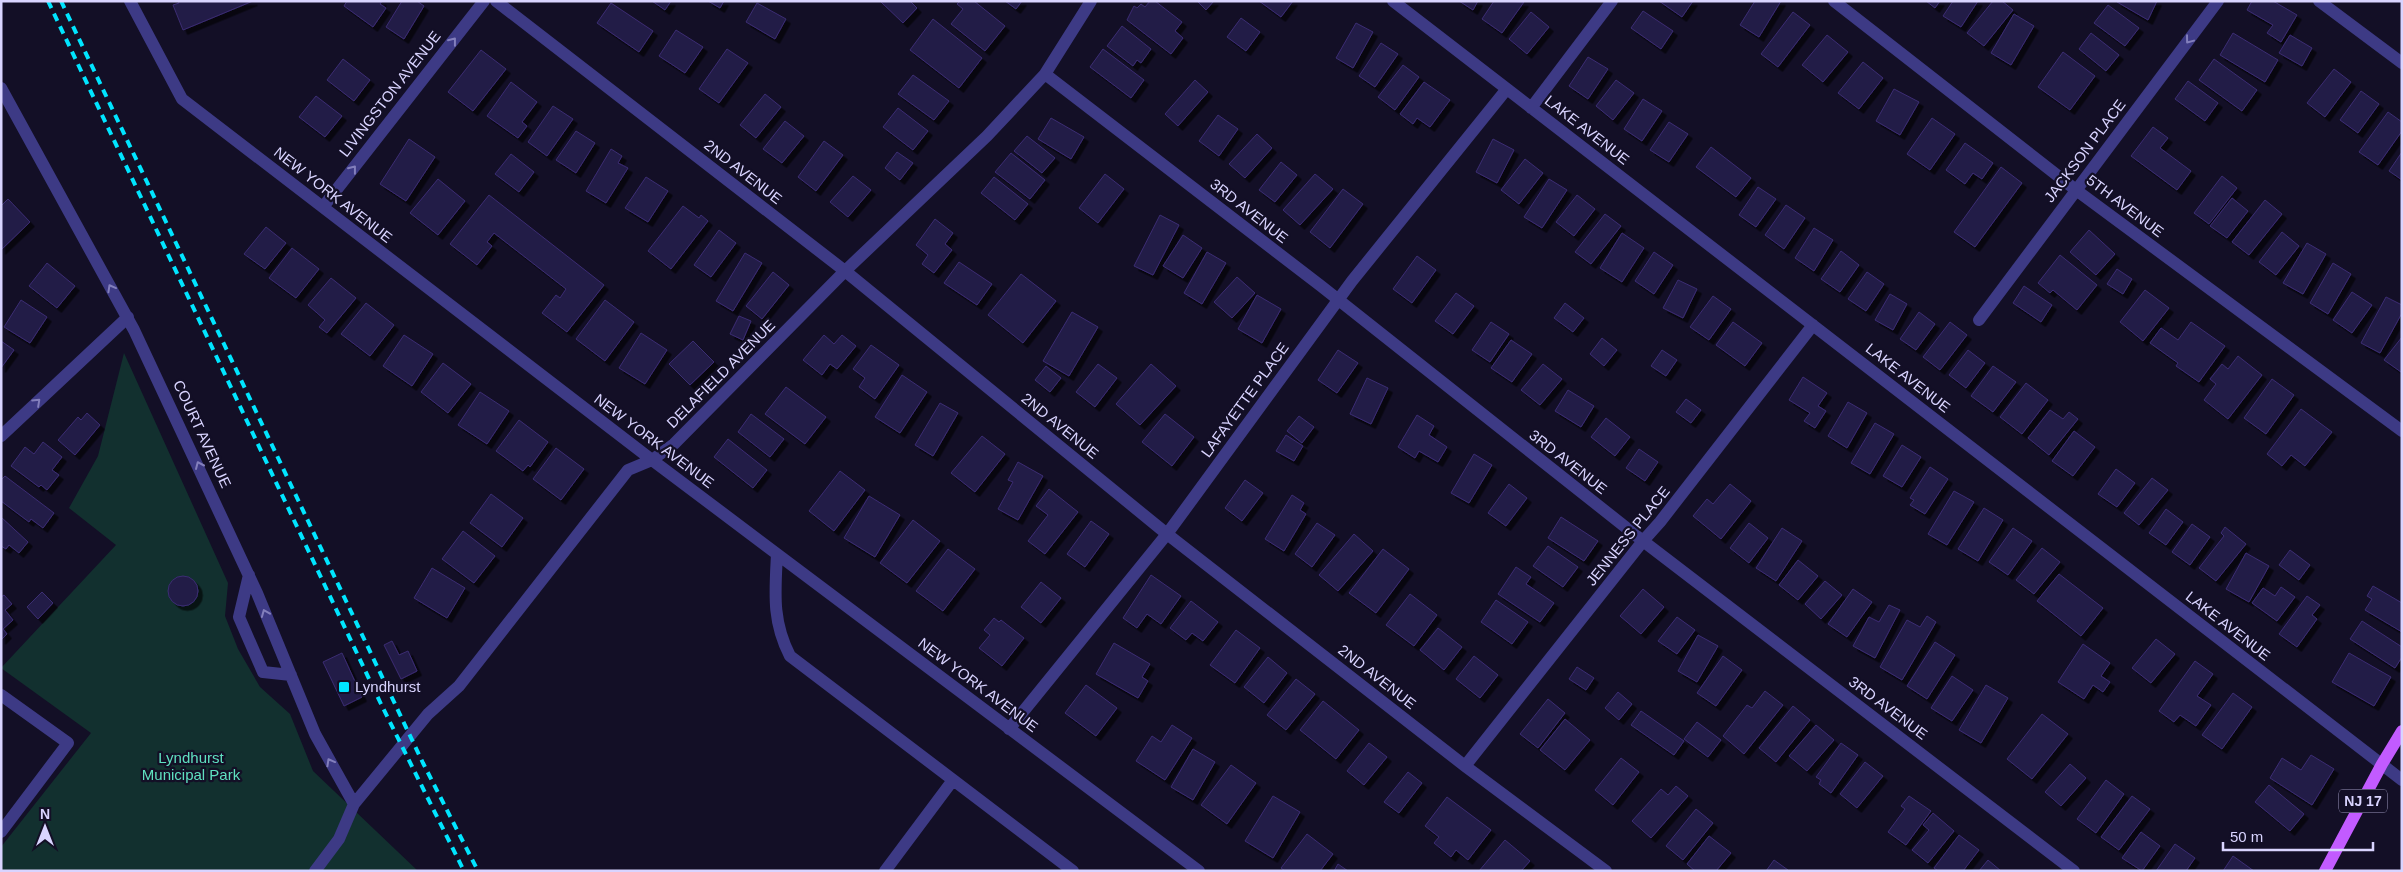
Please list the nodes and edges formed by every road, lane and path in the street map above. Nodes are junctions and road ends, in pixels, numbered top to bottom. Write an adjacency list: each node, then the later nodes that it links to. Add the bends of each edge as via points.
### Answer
1 (130, 1): 16 (street, NEW YORK AVENUE, via 182,99)
2 (484, 1): 16 (street, LIVINGSTON AVENUE, one-way to 2)
3 (496, 1): 17 (street, 2ND AVENUE)
4 (1091, 1): 11 (street, DELAFIELD AVENUE)
5 (1393, 1): 13 (street, LAKE AVENUE)
6 (1612, 1): 14 (street)
7 (1834, 1): 15 (street, 5TH AVENUE)
8 (2218, 1): 15 (street, JACKSON PLACE, one-way to 15)
9 (2319, 1): 10 (street)
10 (2402, 63)
11 (1045, 74): 17 (street, DELAFIELD AVENUE, via 987,136); 18 (street, 3RD AVENUE)
12 (1, 88): 19 (street, COURT AVENUE, one-way to 12)
13 (1506, 90): 14 (street, LAKE AVENUE); 18 (street, LAFAYETTE PLACE)
14 (1531, 108): 21 (street, LAKE AVENUE)
15 (2076, 190): 20 (street, JACKSON PLACE); 22 (street, 5TH AVENUE)
16 (323, 208): 24 (street, NEW YORK AVENUE)
17 (845, 271): 24 (street, DELAFIELD AVENUE, via 674,444); 25 (street, 2ND AVENUE)
18 (1338, 301): 25 (street, LAFAYETTE PLACE); 26 (street, 3RD AVENUE)
19 (128, 317): 23 (street, one-way to 19); 28 (street, COURT AVENUE, one-way to 19)
20 (1979, 320)
21 (1813, 325): 26 (street, JENNESS PLACE); 33 (street, LAKE AVENUE)
22 (2402, 431)
23 (1, 436)
24 (652, 460): 27 (street, NEW YORK AVENUE); 37 (street, DELAFIELD AVENUE, via 628,470 459,686 428,714)
25 (1167, 534): 31 (street, LAFAYETTE PLACE); 34 (street, 2ND AVENUE)
26 (1643, 541): 34 (street, JENNESS PLACE); 44 (street, 3RD AVENUE)
27 (777, 554): 31 (street, NEW YORK AVENUE); 35 (street, via 775,609 781,639 790,656)
28 (249, 575): 29 (street, COURT AVENUE, one-way to 28); 29 (street, via 239,618 263,672)
29 (291, 675): 37 (street, COURT AVENUE, one-way to 29, via 315,734)
30 (1, 695): 38 (street, via 68,743)
31 (1009, 729): 42 (street, NEW YORK AVENUE)
32 (2402, 732): 33 (main road, NJ 17)
33 (2382, 764): 36 (street, LAKE AVENUE); 45 (main road, NJ 17)
34 (1465, 766): 43 (street, 2ND AVENUE)
35 (953, 780): 40 (street); 41 (street)
36 (2402, 780)
37 (354, 804): 39 (street, DELAFIELD AVENUE, via 339,840)
38 (1, 832)
39 (315, 871)
40 (885, 871)
41 (1073, 871)
42 (1199, 871)
43 (1606, 871)
44 (2074, 871)
45 (2325, 871)

